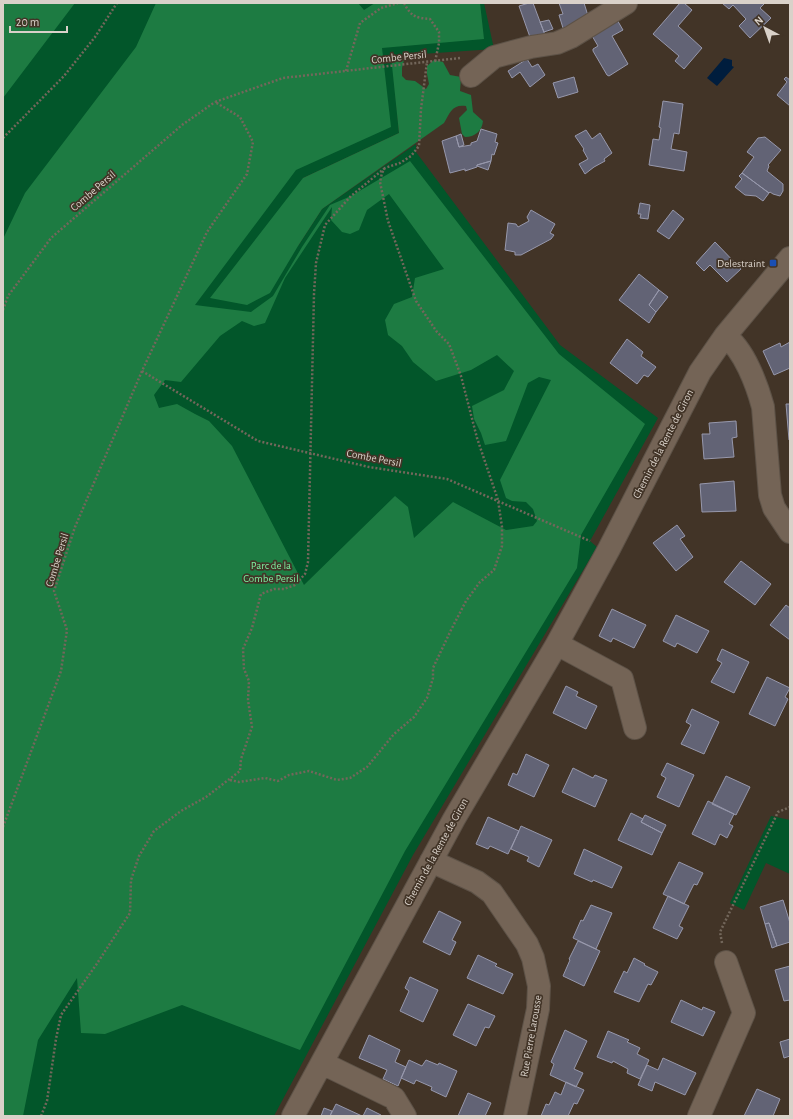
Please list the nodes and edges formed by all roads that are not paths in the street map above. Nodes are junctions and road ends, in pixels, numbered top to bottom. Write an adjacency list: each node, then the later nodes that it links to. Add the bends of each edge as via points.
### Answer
1 (626, 3): 2 (street, via 557,43 531,47)
2 (467, 67)
3 (790, 258): 4 (street, Chemin de la Rente de Giron)
4 (725, 336): 5 (street, via 734,344 759,394 763,407 770,496 776,512); 6 (street, Chemin de la Rente de Giron, via 700,372)
5 (790, 532)
6 (557, 644): 7 (street, via 622,679); 8 (street, Chemin de la Rente de Giron)
7 (635, 728)
8 (431, 861): 10 (street, Chemin de la Rente de Giron); 13 (street, Rue Pierre Larousse, via 477,882 492,893 534,958 539,986 538,1009)
9 (726, 962): 14 (street, via 744,1013)
10 (322, 1063): 11 (street, Chemin de la Rente de Giron); 12 (street, via 394,1098)
11 (293, 1116)
12 (405, 1116)
13 (515, 1116)
14 (700, 1116)

